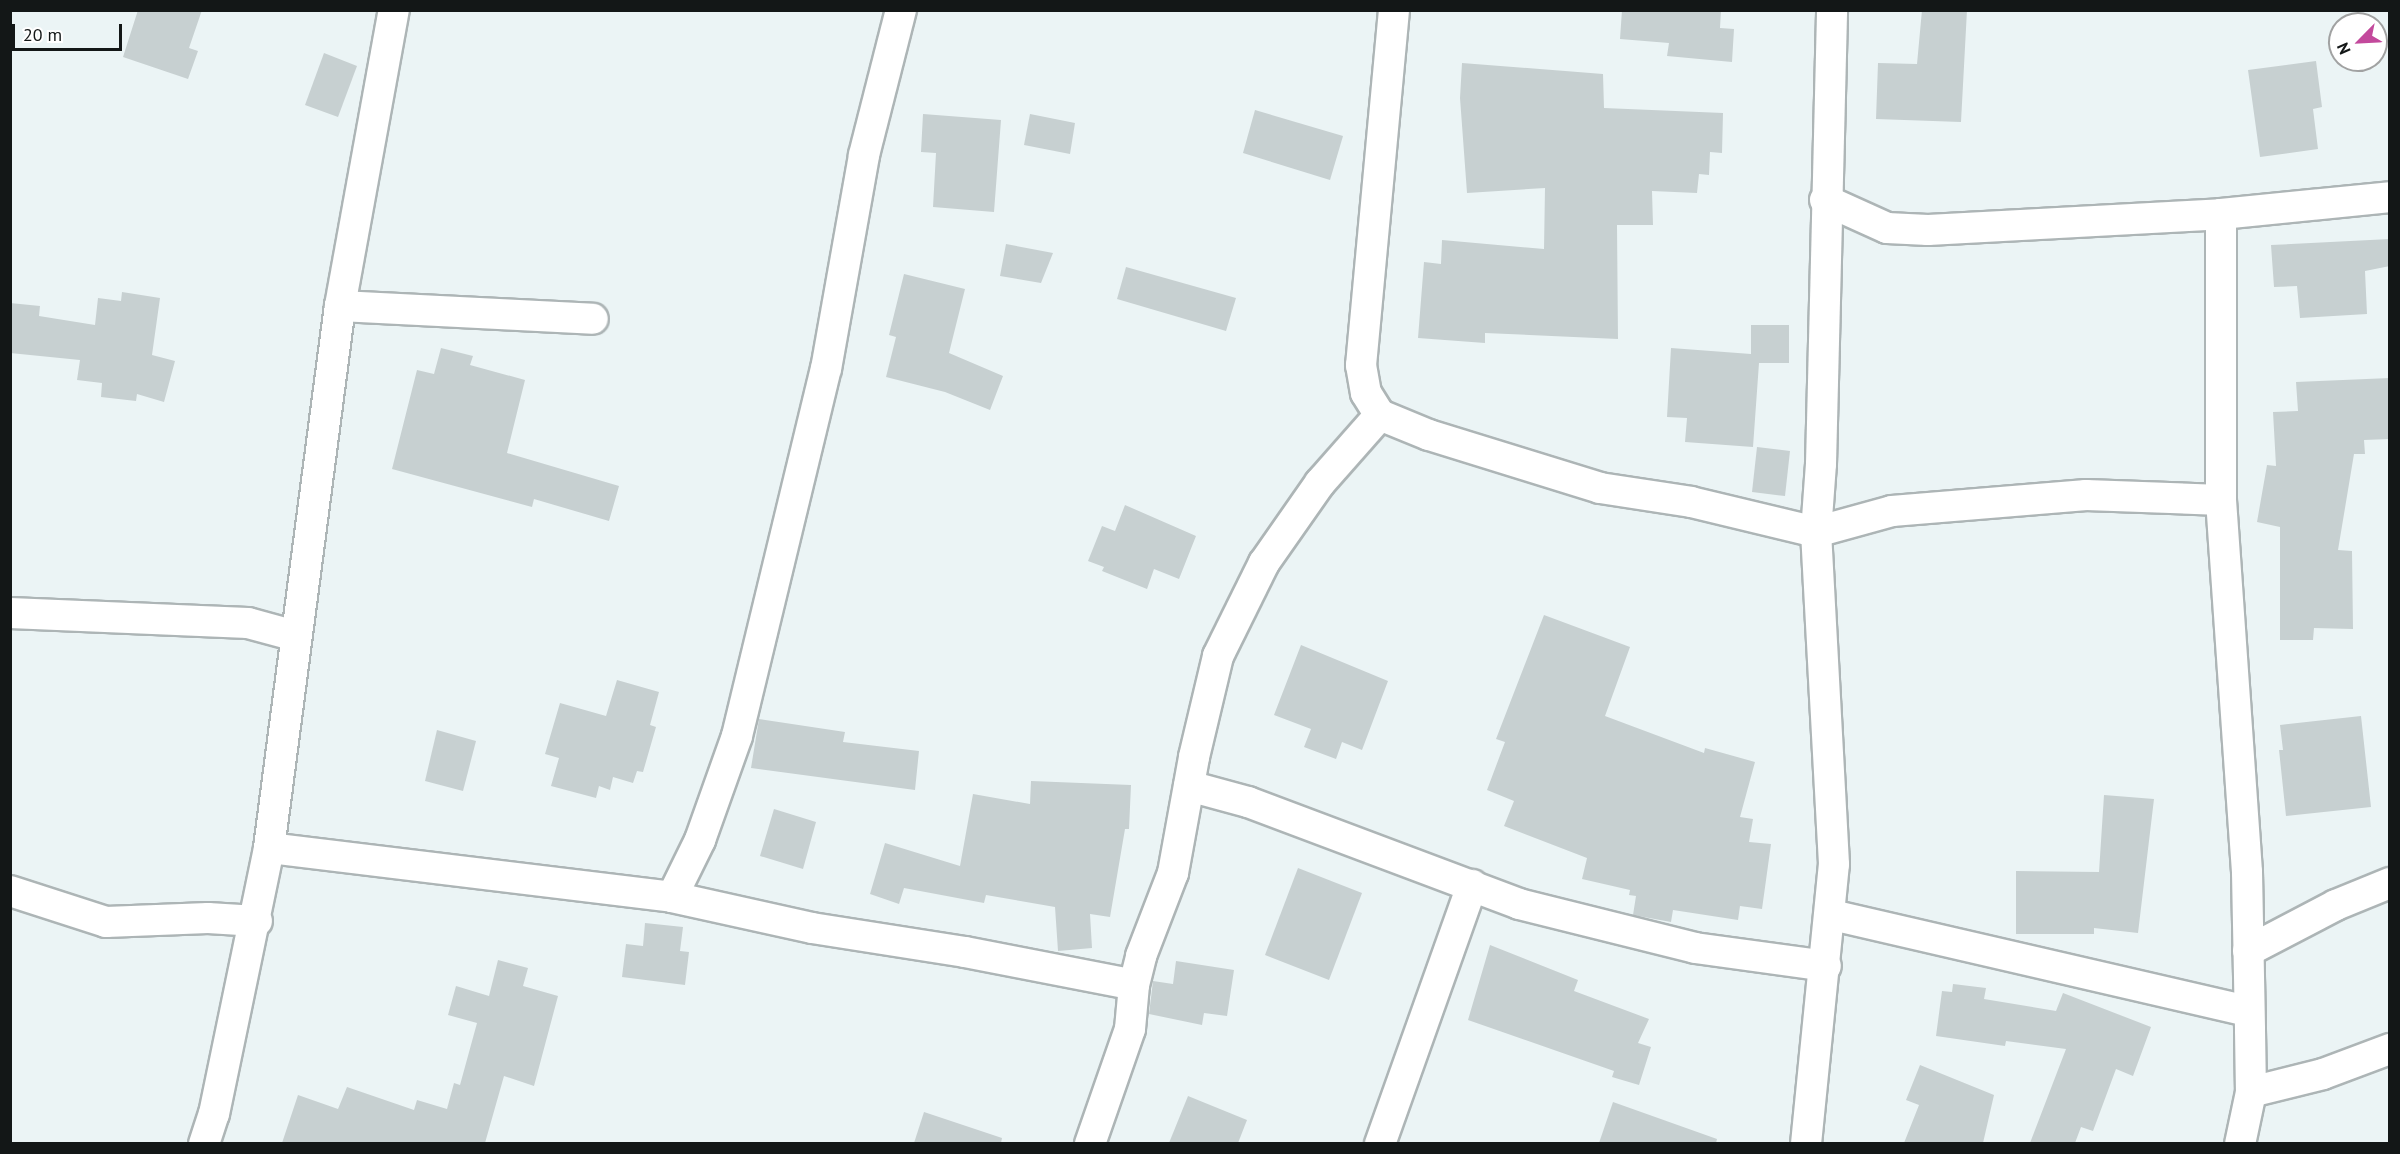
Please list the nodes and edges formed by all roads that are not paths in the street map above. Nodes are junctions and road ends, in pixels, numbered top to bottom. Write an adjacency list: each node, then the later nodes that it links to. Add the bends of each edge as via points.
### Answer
1 (394, 10): 8 (street)
2 (901, 10): 20 (street, via 864,154 826,369 737,736 700,840)
3 (1394, 10): 10 (street, via 1361,364 1366,393)
4 (1832, 10): 6 (street)
5 (2390, 197): 7 (street)
6 (1825, 200): 7 (street, via 1887,228 1928,230); 12 (street, via 1821,464)
7 (2221, 214): 11 (street)
8 (340, 306): 9 (street); 14 (street)
9 (593, 319)
10 (1380, 415): 12 (street, via 1429,435 1600,488 1691,501); 15 (street, via 1320,483 1264,563 1236,617 1218,656)
11 (2221, 500): 12 (street, via 2086,495 1892,511); 23 (street, via 2247,872)
12 (1816, 532): 21 (street, via 1834,864)
13 (10, 613): 14 (street, via 248,623)
14 (296, 636): 16 (street)
15 (1189, 786): 18 (street, via 1248,802); 25 (street, via 1173,873)
16 (270, 848): 20 (street); 22 (street)
17 (2390, 883): 23 (street, via 2336,905)
18 (1472, 885): 24 (street, via 1519,904 1695,948); 31 (street)
19 (10, 891): 22 (street, via 106,922 208,918)
20 (672, 897): 25 (street, via 812,928 965,952)
21 (1832, 915): 24 (street); 26 (street)
22 (257, 921): 29 (street)
23 (2248, 951): 26 (street)
24 (1826, 966): 32 (street)
25 (1134, 985): 30 (street, via 1130,1029)
26 (2248, 1011): 28 (street)
27 (2390, 1049): 28 (street, via 2323,1074)
28 (2251, 1092): 33 (street)
29 (204, 1143)
30 (1090, 1143)
31 (1380, 1143)
32 (1806, 1143)
33 (2240, 1143)

